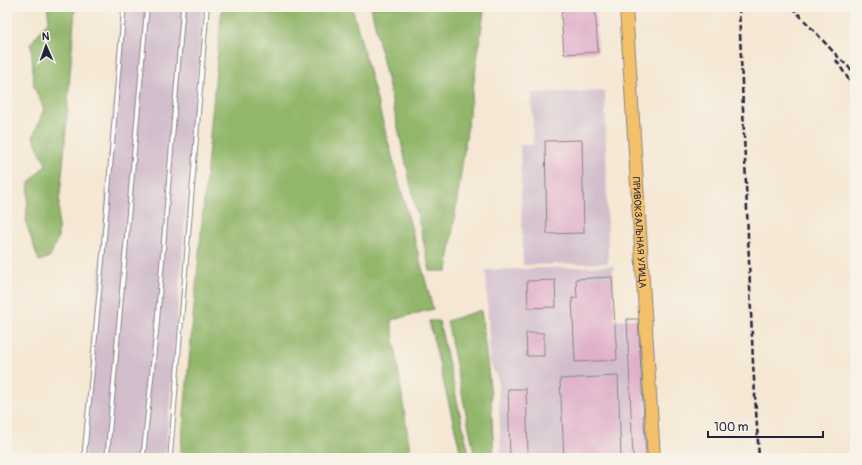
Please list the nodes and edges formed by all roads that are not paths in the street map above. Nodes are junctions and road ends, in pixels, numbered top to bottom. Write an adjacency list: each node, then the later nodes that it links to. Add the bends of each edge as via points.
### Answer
1 (124, 7): 8 (lane)
2 (147, 7): 9 (lane)
3 (183, 7): 10 (lane)
4 (207, 7): 11 (lane)
5 (626, 7): 12 (main road, ПРИВОКЗАЛЬНАЯ УЛИЦА)
6 (854, 7): 7 (lane)
7 (855, 18)
8 (84, 458)
9 (107, 458)
10 (144, 458)
11 (170, 458)
12 (654, 458)

